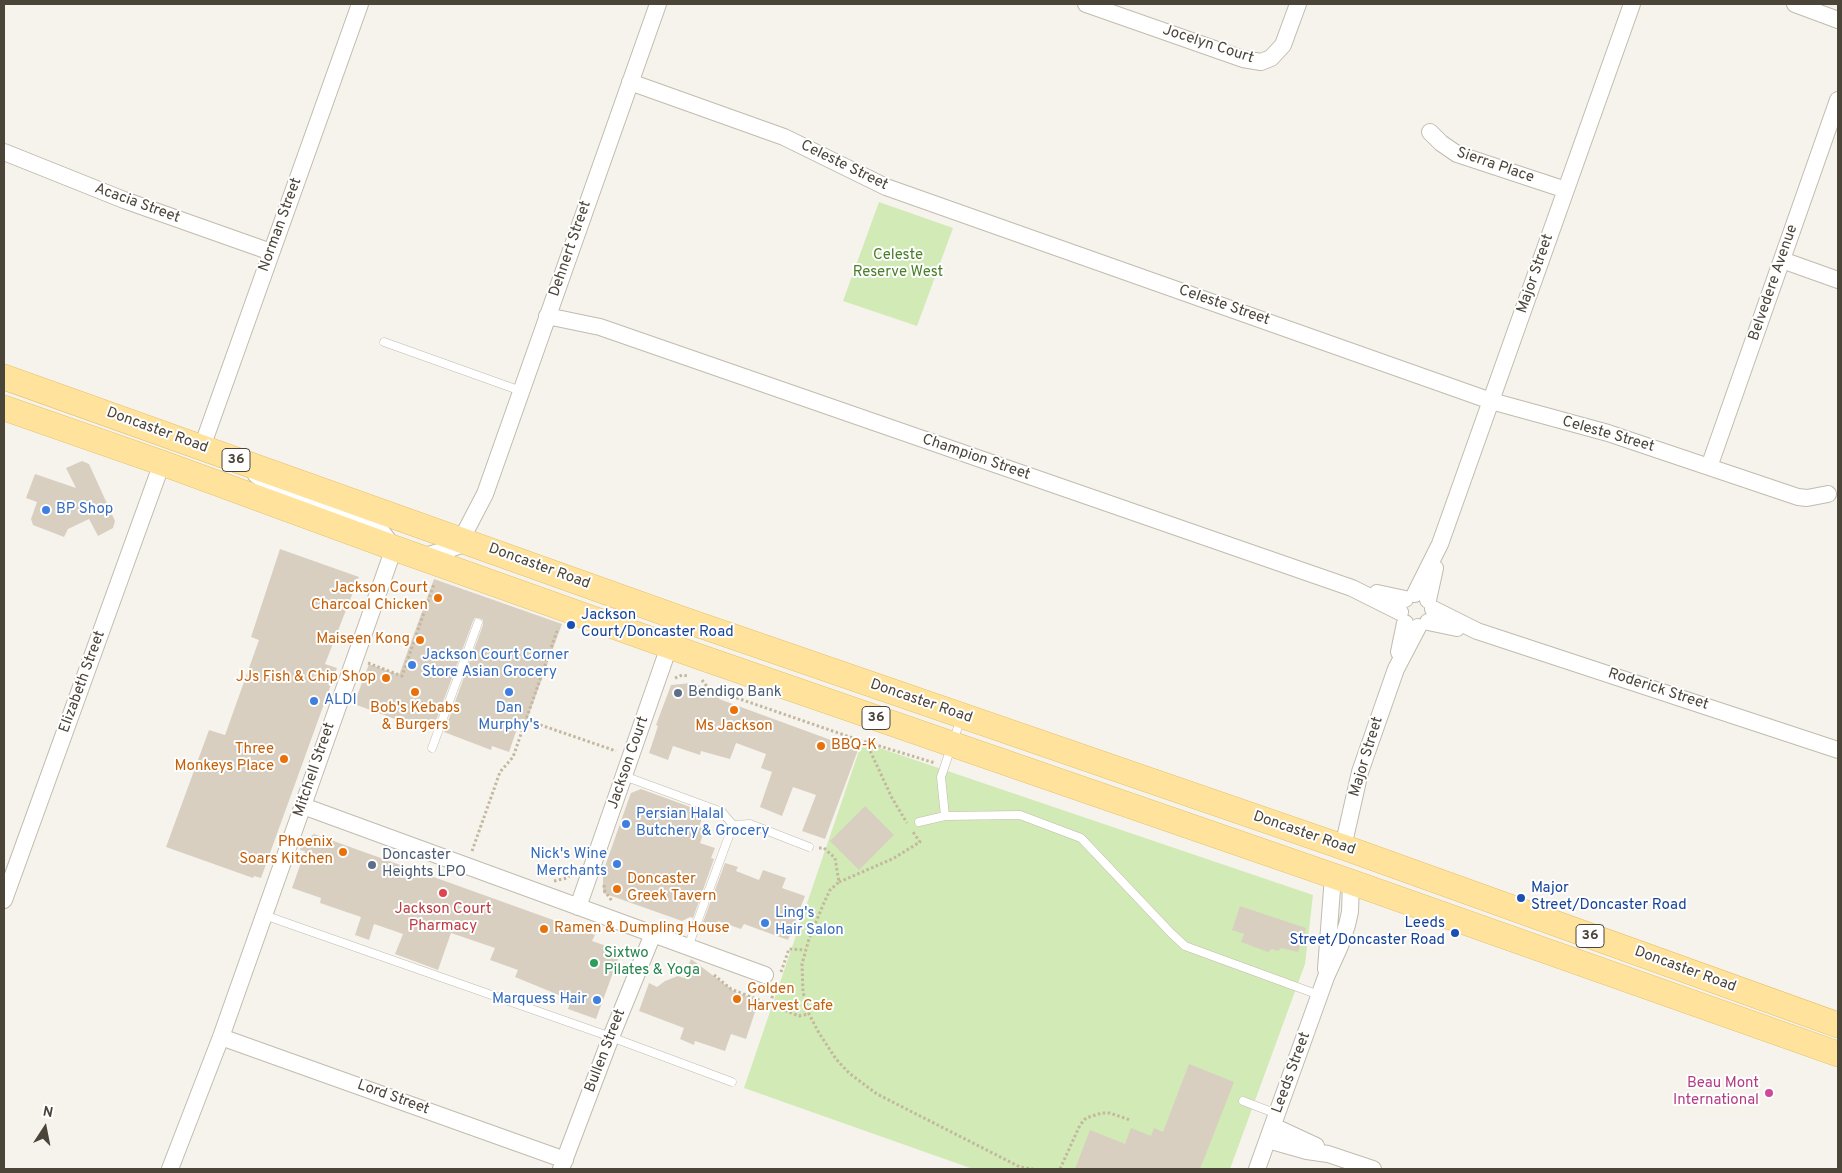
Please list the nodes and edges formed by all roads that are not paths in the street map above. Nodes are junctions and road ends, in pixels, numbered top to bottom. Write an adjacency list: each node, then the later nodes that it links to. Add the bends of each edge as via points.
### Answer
1 (360, 4): 13 (street, Norman Street)
2 (658, 4): 8 (street, Dehnert Street)
3 (1086, 4): 4 (street, Jocelyn Court, via 1243,59 1261,62 1271,58 1284,45)
4 (1298, 4)
5 (1632, 4): 12 (street, Major Street)
6 (1795, 4): 7 (street)
7 (1838, 20)
8 (630, 82): 16 (street, Dehnert Street); 20 (street, Celeste Street, via 784,137 886,187)
9 (1838, 100): 14 (street, Belvedere Avenue)
10 (1430, 132): 12 (street, Sierra Place, via 1457,154)
11 (4, 152): 13 (street, Acacia Street, via 124,200)
12 (1566, 190): 20 (street, Major Street)
13 (271, 252): 22 (street, Norman Street)
14 (1782, 260): 15 (street); 25 (street, Belvedere Avenue)
15 (1838, 280)
16 (549, 310): 19 (street, Dehnert Street); 30 (street, Champion Street, via 577,314 600,327)
17 (384, 342): 19 (lane)
18 (4, 377): 22 (main road, Doncaster Road / 36)
19 (521, 391): 27 (street, Dehnert Street, via 485,494 479,527 473,538)
20 (1491, 401): 25 (street, Celeste Street, via 1608,433); 30 (street, Major Street)
21 (9, 409): 24 (main road, Doncaster Road / 36)
22 (202, 447): 23 (main road, Doncaster Road / 36)
23 (231, 458): 27 (main road, Doncaster Road / 36); 28 (street, via 275,488 367,521 382,532)
24 (162, 463): 28 (main road, Doncaster Road / 36); 46 (street, Elizabeth Street)
25 (1709, 467): 26 (street, Celeste Street, via 1798,497)
26 (1828, 494)
27 (465, 541): 29 (street, via 450,549); 31 (main road, Doncaster Road / 36)
28 (394, 548): 29 (main road, Doncaster Road / 36); 39 (street, Mitchell Street)
29 (419, 557): 33 (main road, Doncaster Road / 36)
30 (1416, 611): 36 (street, Roderick Street); 44 (street, Major Street, via 1360,772)
31 (679, 618): 33 (street, Jackson Court); 34 (main road, Doncaster Road / 36)
32 (478, 623): 35 (lane)
33 (670, 646): 37 (main road, Doncaster Road / 36); 38 (street, Jackson Court)
34 (962, 716): 37 (lane); 44 (main road, Doncaster Road / 36)
35 (432, 748)
36 (1838, 750)
37 (948, 755): 40 (lane, via 941,777); 45 (main road, Doncaster Road / 36)
38 (624, 776): 42 (lane, via 722,812); 47 (street, Jackson Court)
39 (303, 806): 47 (street); 48 (street, Mitchell Street)
40 (945, 816): 41 (lane); 52 (lane, via 1020,815 1081,838 1185,946)
41 (919, 822)
42 (733, 825): 43 (lane, via 750,824); 50 (lane)
43 (809, 847)
44 (1343, 847): 45 (main road); 53 (main road, Doncaster Road / 36)
45 (1342, 879): 52 (street, Leeds Street); 56 (main road, Doncaster Road / 36)
46 (4, 900)
47 (578, 907): 49 (street)
48 (264, 914): 54 (street, Mitchell Street); 55 (lane)
49 (653, 934): 50 (street); 55 (street, Bullen Street)
50 (688, 947): 51 (street)
51 (773, 979)
52 (1320, 996): 59 (street, Leeds Street)
53 (1838, 1025)
54 (221, 1037): 60 (street, Lord Street); 61 (street, Mitchell Street)
55 (611, 1037): 57 (lane); 60 (street, Bullen Street)
56 (1838, 1054)
57 (732, 1082)
58 (1243, 1101): 59 (lane)
59 (1273, 1127): 62 (street, Leeds Street); 63 (street, via 1306,1151 1328,1154)
60 (563, 1164)
61 (170, 1169)
62 (1257, 1169)
63 (1372, 1169)

